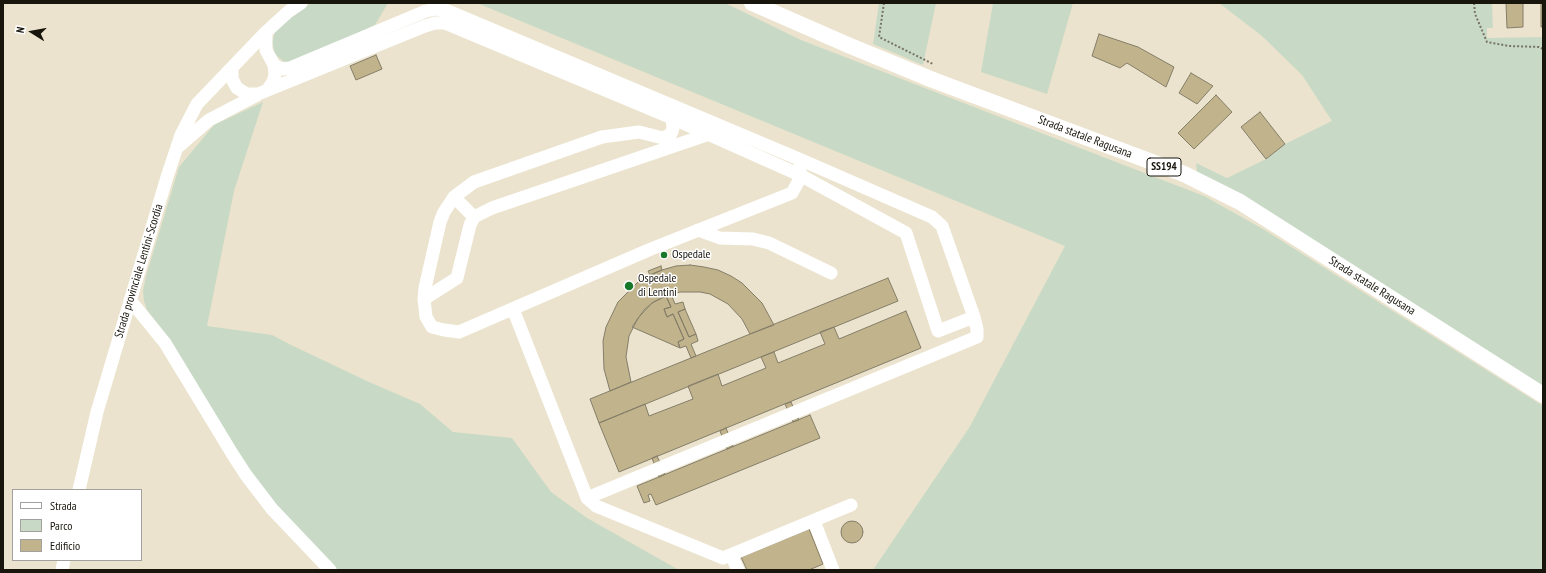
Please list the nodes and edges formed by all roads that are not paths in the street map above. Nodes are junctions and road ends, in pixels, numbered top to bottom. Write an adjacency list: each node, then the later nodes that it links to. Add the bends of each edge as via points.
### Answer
1 (301, 3): 3 (street)
2 (752, 3): 27 (main road, Strada statale Ragusana / SS194, via 926,77 1191,178 1240,202)
3 (266, 32): 4 (street); 5 (street, via 266,50)
4 (249, 51): 5 (street, via 260,52); 6 (street)
5 (272, 62): 7 (street, via 275,74 273,82); 13 (street, via 282,69 290,68 426,11 448,11)
6 (232, 68): 7 (street, via 232,79 237,88 247,94); 11 (street, Strada provinciale Lentini-Scordia, via 197,104)
7 (263, 92): 8 (street, via 424,26 445,23); 11 (street, via 209,120)
8 (672, 118): 9 (street); 10 (street, via 673,128 670,134 663,138)
9 (709, 134): 12 (street); 14 (street)
10 (655, 136): 12 (street, via 658,146); 19 (street, via 639,132 602,137 474,182)
11 (176, 149): 24 (street, Strada provinciale Lentini-Scordia)
12 (655, 153): 20 (street, via 492,208)
13 (799, 159): 14 (street); 15 (street)
14 (800, 174): 16 (street); 18 (street)
15 (838, 176): 17 (street, via 829,182); 26 (street, via 932,217 942,226)
16 (817, 184): 17 (street); 18 (street)
17 (829, 190): 26 (street, via 906,233 938,331)
18 (792, 193): 21 (street)
19 (454, 197): 20 (street); 23 (street, via 440,222)
20 (474, 217): 23 (street, via 457,278)
21 (698, 230): 22 (street, via 720,238 753,239 769,243); 25 (street)
22 (831, 273)
23 (424, 299): 25 (street, via 426,317 432,326 459,332)
24 (130, 300): 28 (street, Strada provinciale Lentini-Scordia, via 97,412); 33 (street, via 166,343 246,475 272,509)
25 (513, 309): 29 (street)
26 (974, 317): 29 (street, via 978,329 976,338)
27 (1543, 395)
28 (79, 489)
29 (587, 498): 32 (street, via 596,506 723,558)
30 (851, 505): 31 (street)
31 (814, 520): 32 (street); 35 (street)
32 (732, 555): 34 (street)
33 (330, 570)
34 (738, 570)
35 (833, 570)

